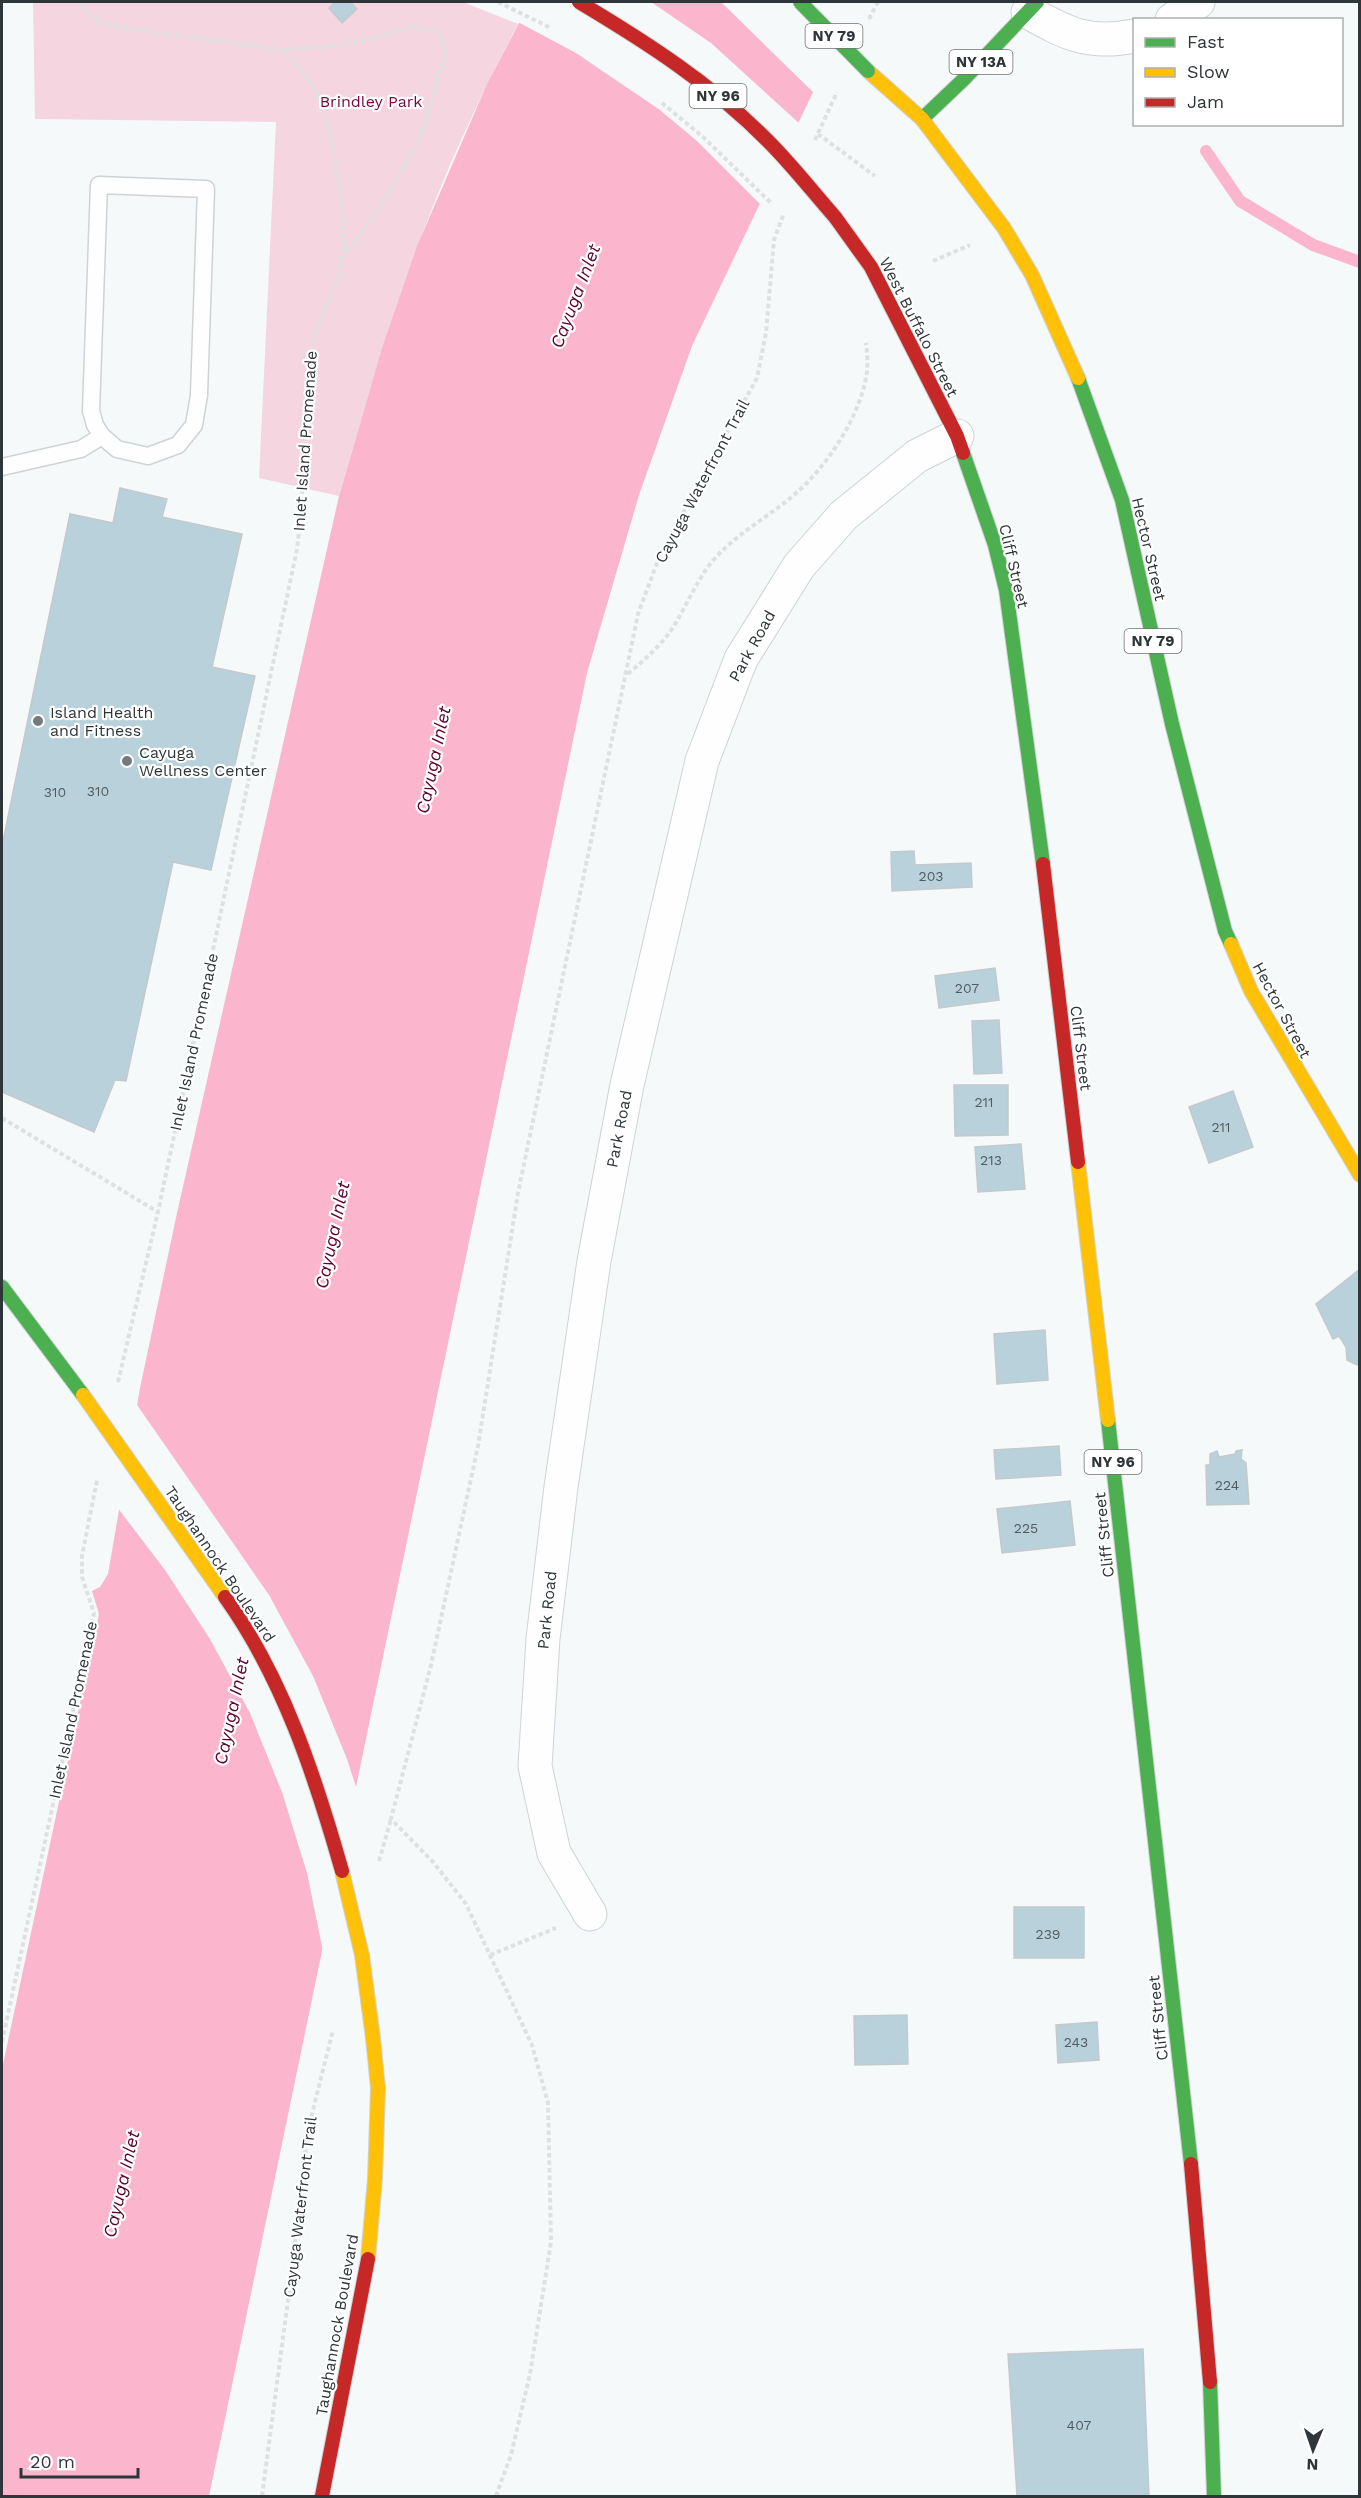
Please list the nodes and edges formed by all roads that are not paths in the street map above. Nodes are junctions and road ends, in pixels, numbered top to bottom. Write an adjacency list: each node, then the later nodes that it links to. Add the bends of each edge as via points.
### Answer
1 (579, 2): 9 (main road, West Buffalo Street / NY 96, bridge, via 634,33 699,79 760,133 835,217 871,267)
2 (800, 2): 7 (main road, NY 79, bridge, via 868,72)
3 (1198, 2): 5 (street)
4 (1033, 7): 6 (street, via 1065,32 1092,39); 7 (main road, NY 13A)
5 (1175, 18)
6 (1133, 36)
7 (922, 119): 11 (main road, Hector Street / NY 79, via 1004,228 1032,275 1073,364 1122,501 1225,931 1251,991)
8 (102, 436): 8 (lane, via 117,449 148,456 178,446 194,425 199,395 206,189 99,185 91,411); 10 (lane, via 81,448)
9 (957, 436): 13 (street, Park Road, via 917,456 844,515 799,567 741,659 702,760 627,1085 594,1261 543,1640 535,1766 554,1853); 15 (main road, Cliff Street / NY 96, via 995,545 1006,590 1035,801 1198,2224)
10 (2, 467)
11 (1359, 1175)
12 (2, 1287): 14 (main road, Taughannock Boulevard, bridge, via 250,1632 279,1689 321,1797 351,1900 362,1954 378,2088 375,2179 370,2249)
13 (590, 1914)
14 (322, 2496)
15 (1214, 2496)

